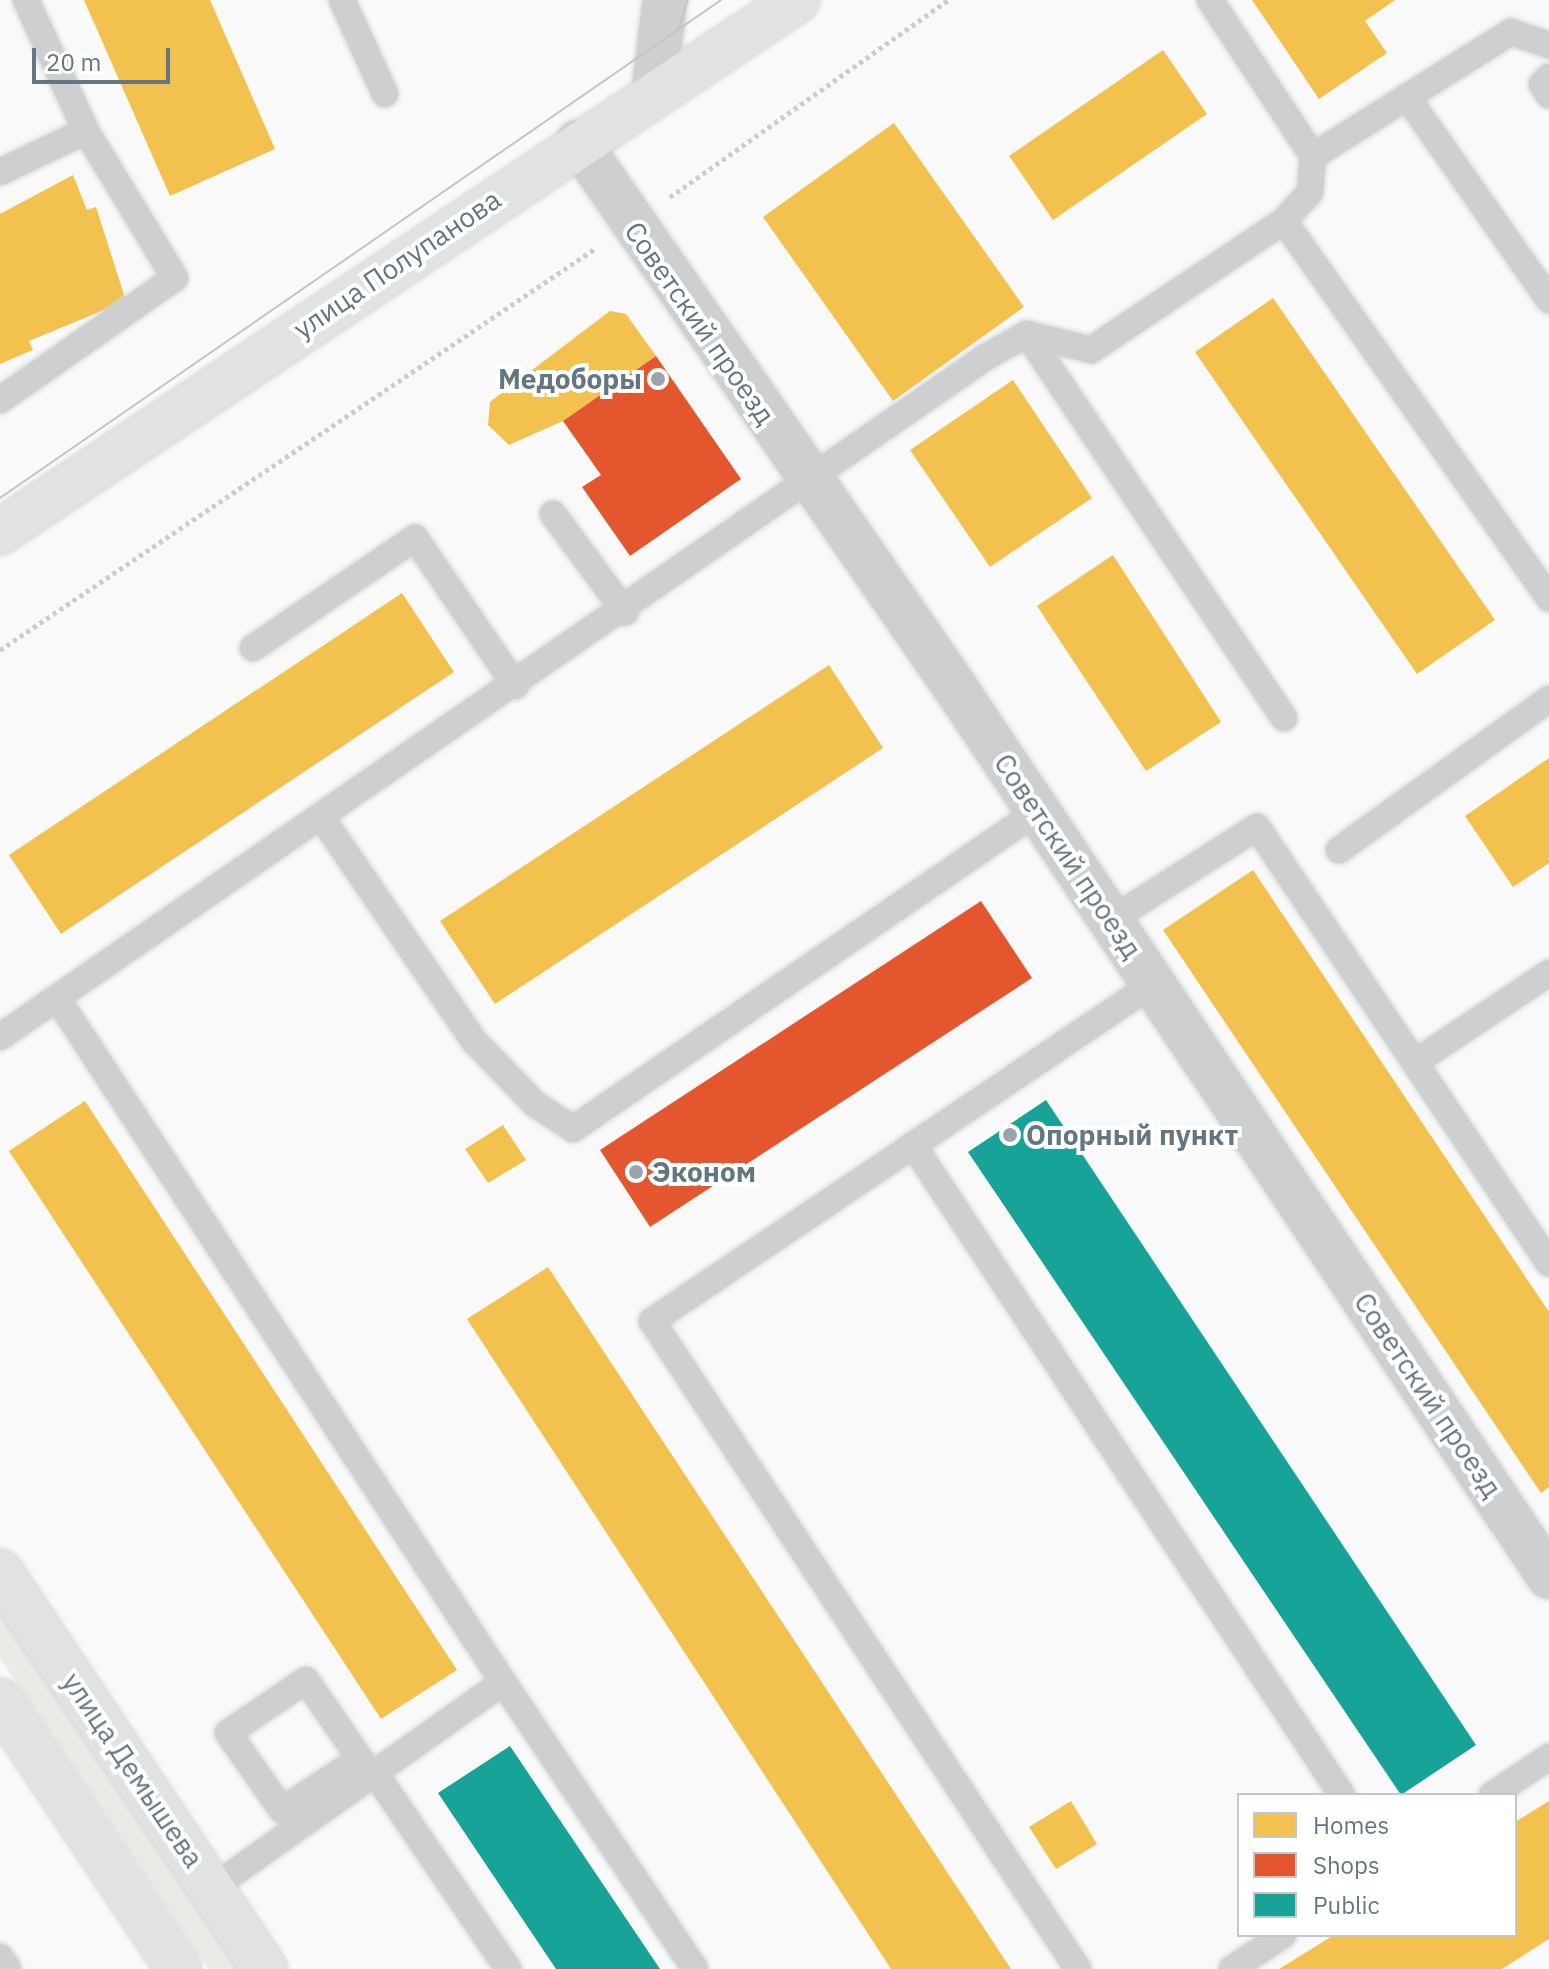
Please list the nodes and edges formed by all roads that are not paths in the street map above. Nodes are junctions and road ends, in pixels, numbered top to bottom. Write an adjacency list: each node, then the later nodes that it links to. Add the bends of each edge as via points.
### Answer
1 (26, 0): 12 (lane)
2 (342, 0): 9 (lane)
3 (665, 0): 8 (street)
4 (797, 0): 8 (street, улица Полупанова)
5 (1210, 0): 14 (lane)
6 (1549, 45): 11 (lane, via 1511,32)
7 (1549, 77): 10 (lane, via 1542,84)
8 (654, 89): 13 (street, улица Полупанова)
9 (385, 94)
10 (1549, 95)
11 (1407, 97): 14 (lane); 17 (lane)
12 (86, 131): 15 (lane); 19 (lane, via 175,278)
13 (578, 142): 20 (street, Советский проезд); 22 (street, улица Полупанова)
14 (1313, 156): 16 (lane, via 1310,192)
15 (0, 172)
16 (1284, 221): 18 (lane, via 1091,350); 23 (lane)
17 (1549, 300)
18 (1027, 334): 20 (lane); 28 (lane)
19 (0, 400)
20 (812, 484): 24 (lane); 29 (street, Советский проезд)
21 (553, 514): 24 (lane)
22 (0, 532)
23 (1549, 598)
24 (625, 612): 26 (lane)
25 (253, 648): 26 (lane, via 415,538)
26 (516, 686): 30 (lane)
27 (1549, 699): 31 (lane)
28 (1284, 718)
29 (1038, 811): 30 (lane, via 573,1129 535,1104 475,1042); 32 (street, Советский проезд)
30 (322, 818): 35 (lane)
31 (1339, 850)
32 (1111, 920): 34 (street, Советский проезд); 37 (lane, via 1257,827)
33 (1549, 973): 37 (lane)
34 (1153, 984): 38 (lane); 40 (street, Советский проезд)
35 (57, 998): 36 (lane); 42 (lane)
36 (0, 1037)
37 (1417, 1061): 39 (lane)
38 (913, 1145): 46 (lane); 57 (lane, via 652,1321)
39 (1549, 1263)
40 (1542, 1549)
41 (0, 1572): 49 (street, улица Демышева)
42 (503, 1682): 45 (lane); 56 (lane)
43 (0, 1701): 53 (street)
44 (1549, 1757): 47 (lane)
45 (375, 1773): 48 (lane); 55 (lane)
46 (1341, 1793)
47 (1495, 1793)
48 (295, 1815): 48 (lane, via 282,1810 228,1733 306,1680 360,1759); 49 (lane)
49 (211, 1889): 54 (street, улица Демышева)
50 (1280, 1937): 58 (lane)
51 (0, 1957): 52 (lane)
52 (8, 1969)
53 (179, 1969)
54 (265, 1969)
55 (508, 1969)
56 (695, 1969)
57 (1078, 1969)
58 (1232, 1969)

